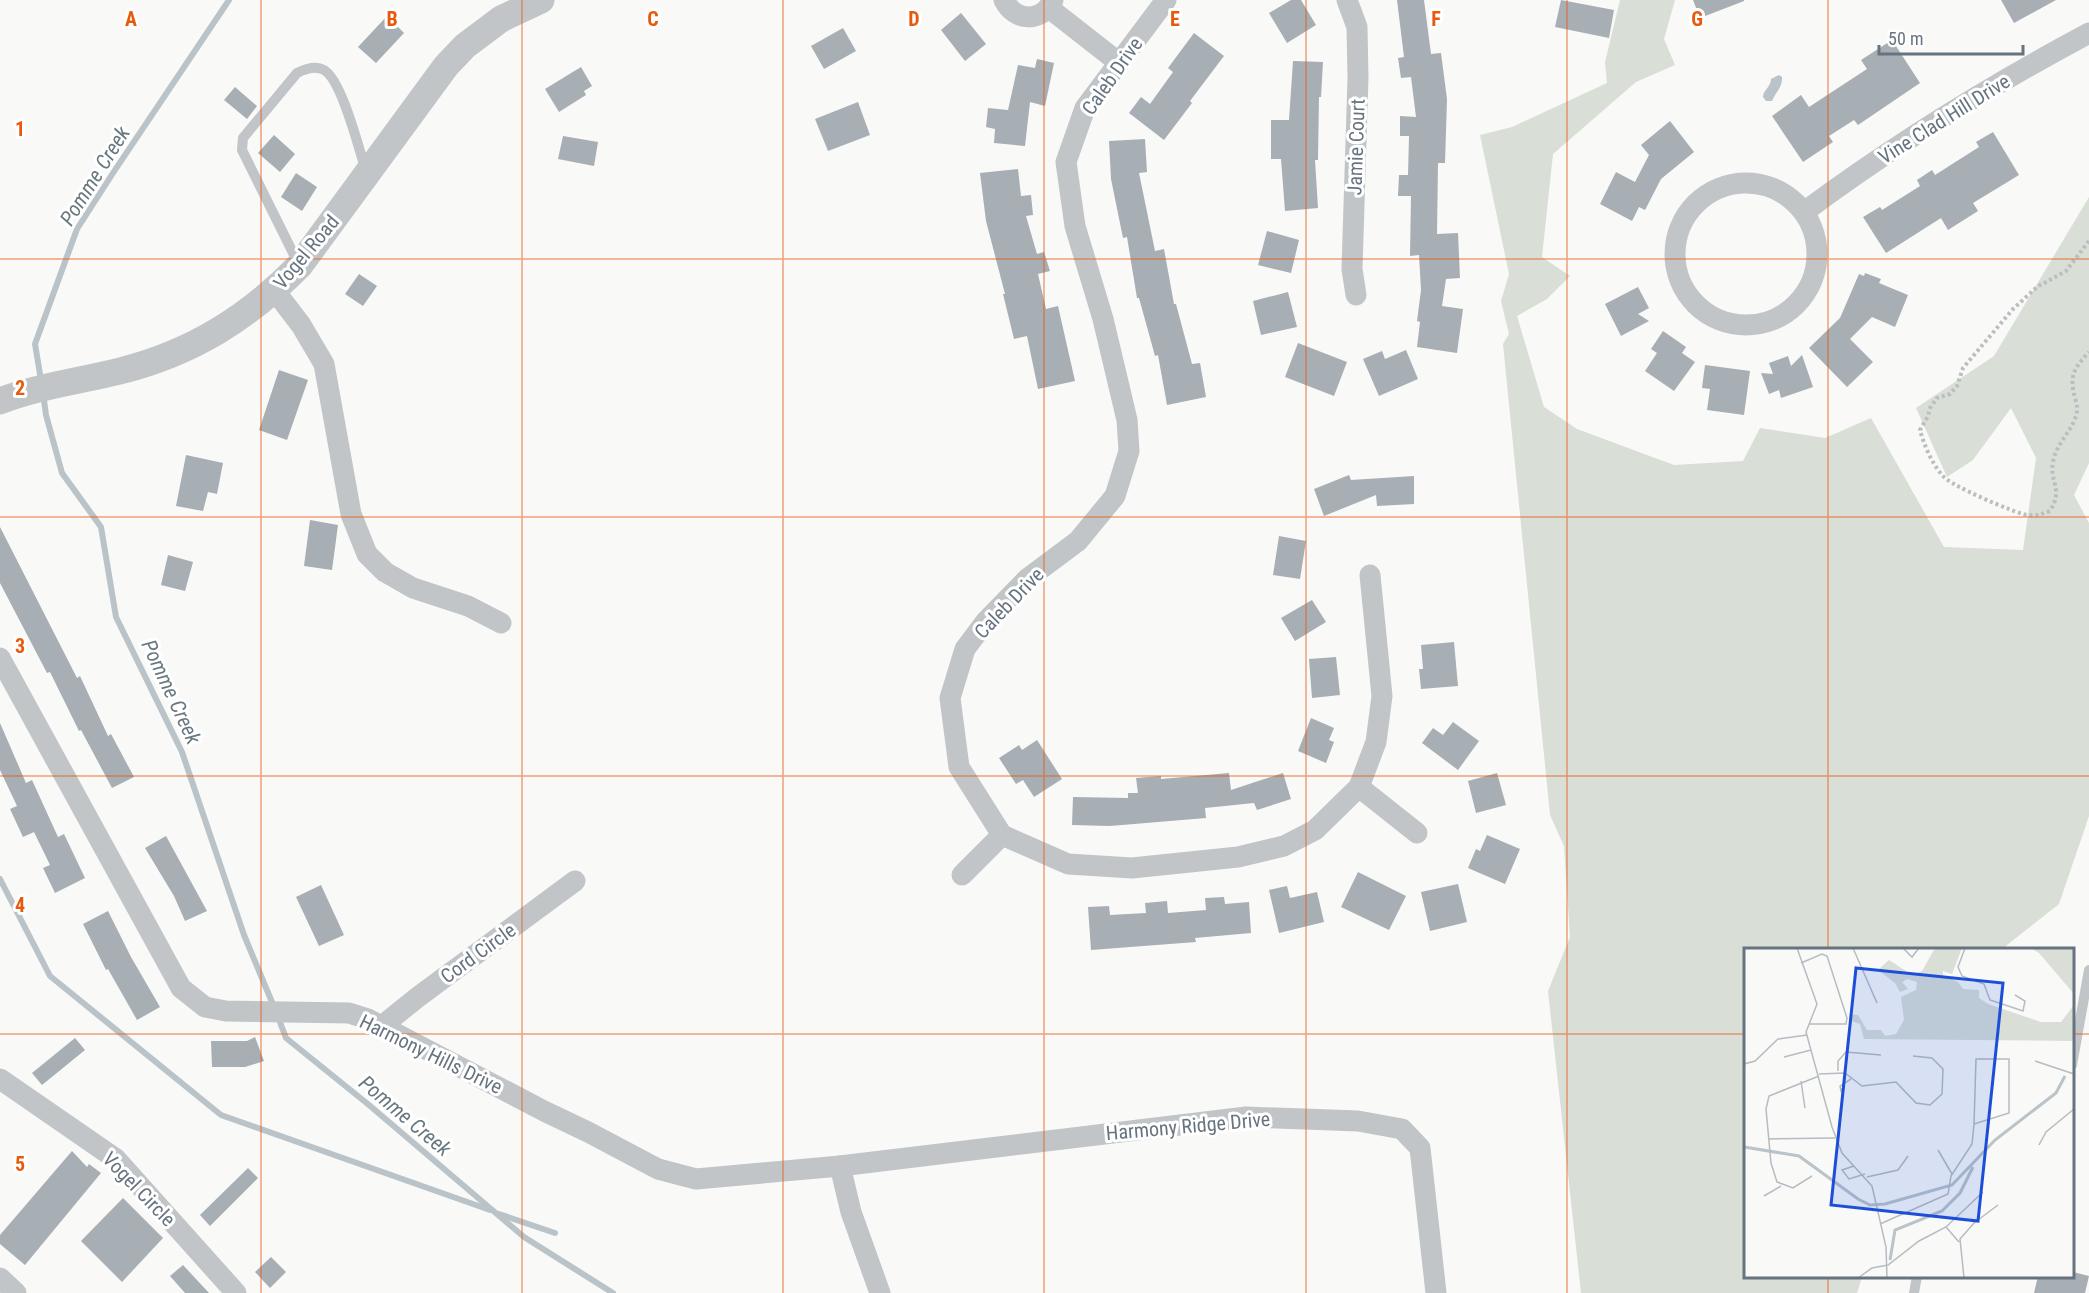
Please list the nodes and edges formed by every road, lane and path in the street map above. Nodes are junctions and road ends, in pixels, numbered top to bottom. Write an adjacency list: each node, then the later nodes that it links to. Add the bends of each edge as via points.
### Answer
1 (541, 0): 8 (street, Vogel Road, via 501,19 465,46)
2 (1004, 0): 5 (street, via 1010,10 1030,18 1041,15)
3 (1166, 0): 7 (street, Caleb Drive)
4 (1347, 0): 13 (street, Jamie Court, via 1358,27 1352,269)
5 (1051, 4): 7 (street)
6 (2089, 33): 9 (street, Vine Clad Hill Drive, via 1933,123)
7 (1118, 62): 21 (street, Caleb Drive, via 1085,108 1066,162 1075,226 1103,319 1127,420 1129,451 1115,496 1078,541 1027,579 965,649 950,698 959,767)
8 (367, 174): 11 (street, Vogel Road); 11 (lane, via 332,77 317,67 297,73 241,143)
9 (1804, 212): 9 (street, via 1790,197 1751,182 1730,183 1710,191 1690,208 1675,239 1674,261 1685,292 1702,311 1733,325 1765,323 1784,315 1800,301 1816,268 1813,230)
10 (2089, 241): 14 (path, via 2066,271 2037,287 2013,309 1963,368 1957,386 1929,408 1920,430 1923,443 1943,477 2026,515 2050,511 2056,502 2057,488 2053,462 2078,408 2071,379)
11 (300, 266): 12 (street, Vogel Road)
12 (275, 291): 15 (street, Vogel Road, via 228,326 170,355); 17 (street, via 324,364 351,514 367,554 385,572 413,588 468,606)
13 (1356, 295)
14 (2089, 352)
15 (4, 399)
16 (1370, 574): 19 (street, via 1382,696 1376,742)
17 (501, 623)
18 (0, 658): 25 (street, Harmony Hills Drive, via 181,988 205,1008 349,1013)
19 (1359, 787): 20 (street); 21 (street, via 1315,830 1284,846 1238,856 1132,868 1068,864)
20 (1417, 833)
21 (1002, 835): 22 (street)
22 (962, 875)
23 (575, 881): 25 (street, Cord Circle)
24 (2089, 970): 26 (lane)
25 (382, 1026): 28 (street, Harmony Hills Drive, via 658,1169 696,1179)
26 (2074, 1059)
27 (0, 1079): 32 (street, Vogel Circle, via 116,1159)
28 (840, 1166): 33 (street, via 851,1212); 34 (street, Harmony Ridge Drive, via 1246,1117 1358,1121 1402,1130 1420,1148)
29 (0, 1278): 31 (street)
30 (1917, 1278): 35 (lane)
31 (16, 1293)
32 (236, 1293)
33 (880, 1293)
34 (1436, 1293)
35 (1914, 1293)

